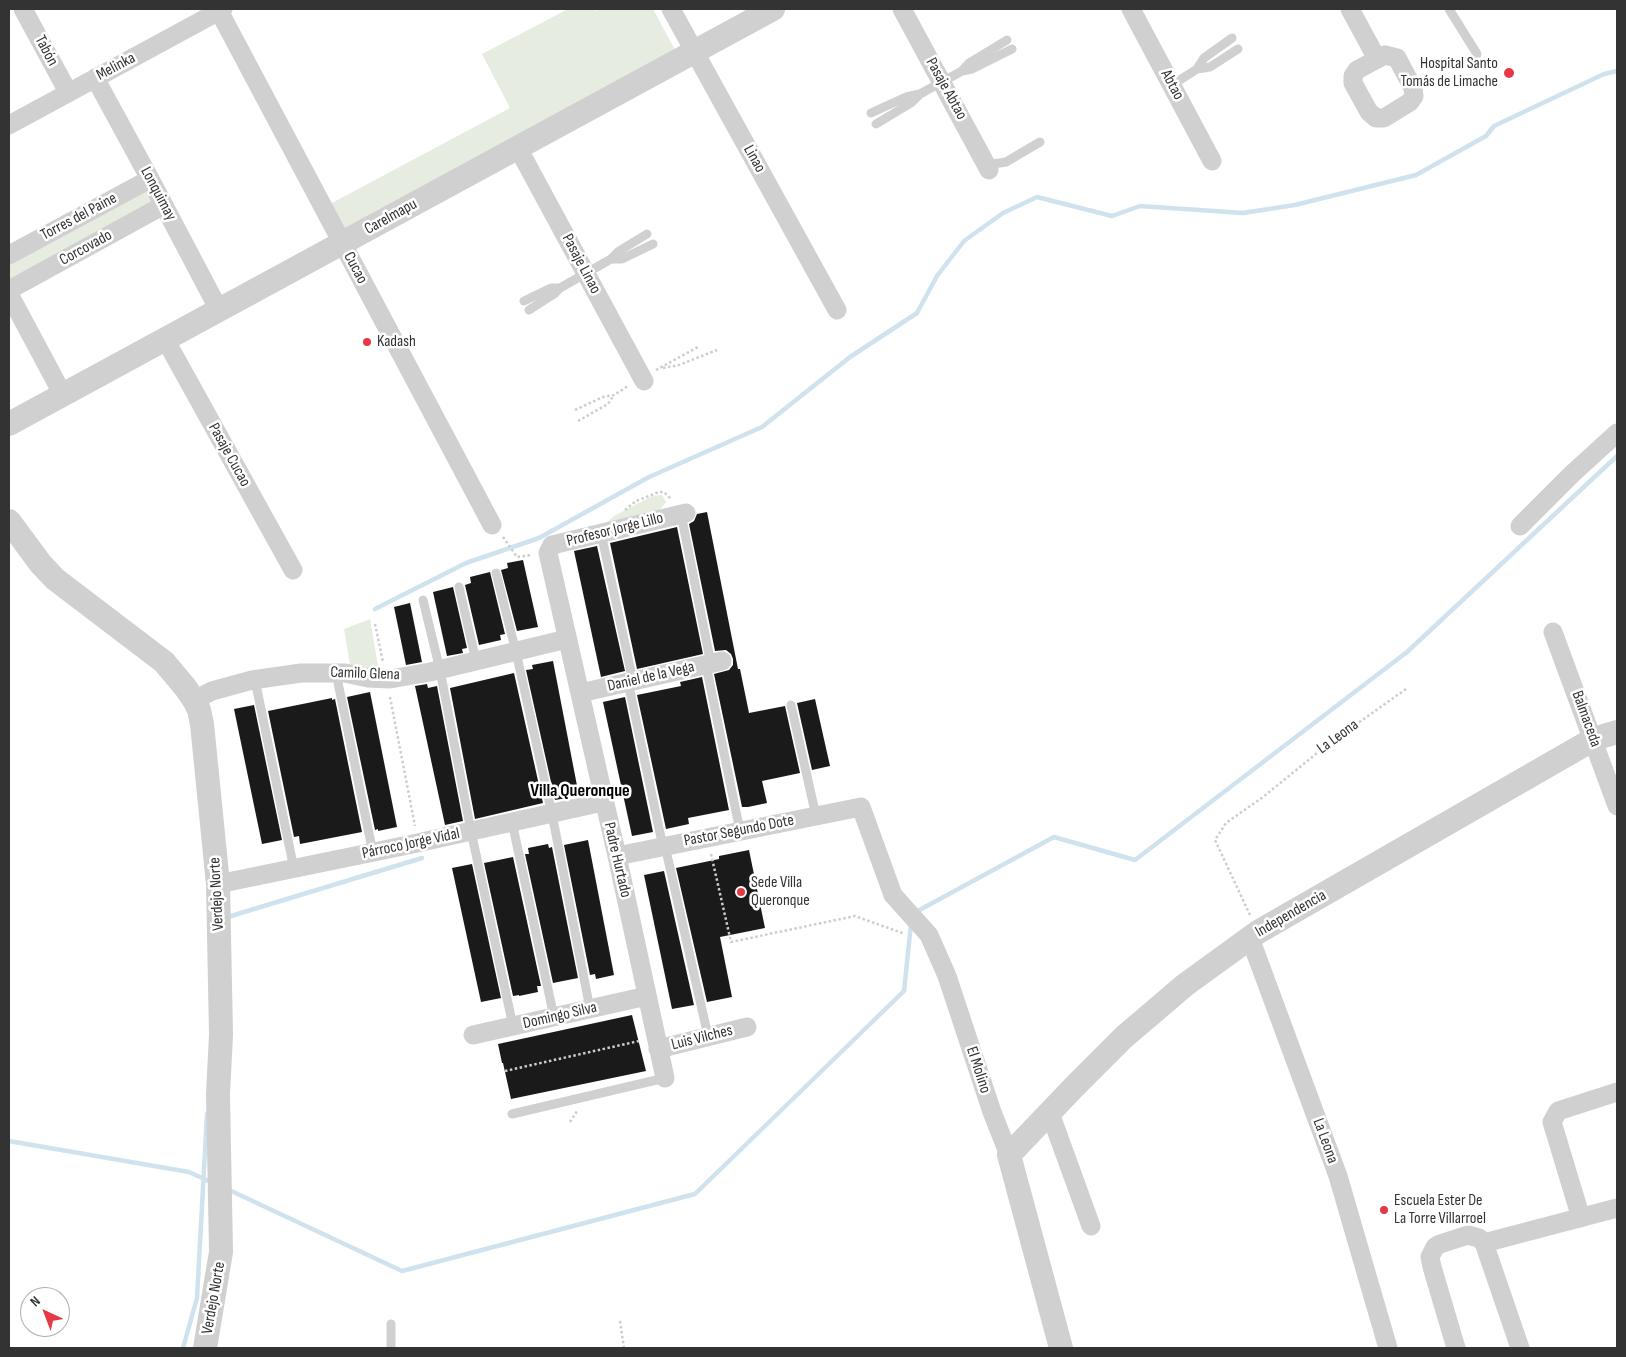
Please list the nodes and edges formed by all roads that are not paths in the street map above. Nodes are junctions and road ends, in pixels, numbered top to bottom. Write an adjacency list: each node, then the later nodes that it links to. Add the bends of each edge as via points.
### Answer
1 (23, 9): 21 (street, Tabón)
2 (671, 9): 13 (street, Linao)
3 (773, 9): 13 (street, Carelmapu)
4 (902, 9): 19 (street, Pasaje Abtao)
5 (1131, 9): 20 (street, Abtao)
6 (1350, 9): 15 (street)
7 (1449, 9): 14 (lane)
8 (221, 10): 18 (street, Melinka); 33 (street, Cucao)
9 (1232, 38): 16 (lane, via 1204,58)
10 (1007, 40): 17 (lane, via 969,63)
11 (1012, 49): 17 (lane, via 972,70)
12 (1238, 49): 16 (lane, via 1210,67)
13 (694, 52): 27 (street, Carelmapu); 43 (street, Linao)
14 (1477, 54)
15 (1377, 60)
16 (1197, 69): 20 (lane)
17 (962, 71): 19 (lane)
18 (95, 78): 21 (street, Melinka); 30 (street, Lonquimay)
19 (942, 82): 22 (lane); 29 (street, Pasaje Abtao)
20 (1172, 85): 28 (street, Abtao)
21 (68, 92): 25 (street, Melinka)
22 (920, 94): 23 (lane); 24 (lane)
23 (872, 113)
24 (876, 124)
25 (9, 125)
26 (1040, 142): 29 (lane, via 1006,162)
27 (518, 148): 33 (street, Carelmapu); 37 (street, Pasaje Linao)
28 (1212, 161)
29 (988, 168)
30 (150, 179): 31 (street, Lonquimay); 35 (street, Torres del Paine)
31 (164, 205): 39 (street, Corcovado); 41 (street, Lonquimay)
32 (647, 234): 36 (lane)
33 (342, 243): 41 (street, Carelmapu); 51 (street, Cucao)
34 (653, 244): 36 (lane, via 622,259)
35 (9, 255)
36 (611, 258): 37 (lane)
37 (586, 272): 38 (lane); 45 (street, Pasaje Linao)
38 (560, 288): 40 (lane, via 551,288); 42 (lane)
39 (9, 292): 46 (street)
40 (524, 301)
41 (219, 310): 44 (street, Carelmapu)
42 (529, 310)
43 (837, 310)
44 (165, 340): 46 (street, Carelmapu); 55 (street, Pasaje Cucao)
45 (642, 379)
46 (63, 395): 47 (street, Carelmapu)
47 (9, 424)
48 (1617, 433): 52 (street)
49 (684, 513): 53 (street, Profesor Jorge Lillo); 63 (lane)
50 (9, 521): 69 (street, Verdejo Norte, via 55,580 154,653)
51 (492, 525)
52 (1520, 526)
53 (601, 533): 54 (street, Profesor Jorge Lillo, via 552,545); 67 (lane)
54 (548, 553): 60 (street, Padre Hurtado)
55 (293, 570)
56 (496, 573): 61 (lane)
57 (459, 587): 62 (lane)
58 (423, 600): 64 (lane)
59 (1553, 632): 72 (street, Balmaceda)
60 (568, 640): 61 (street, Camilo Glena); 68 (street, Padre Hurtado)
61 (516, 652): 62 (street, Camilo Glena); 76 (lane)
62 (476, 661): 64 (street, Camilo Glena)
63 (713, 664): 67 (street, Daniel de la Vega); 80 (lane)
64 (440, 670): 65 (street, Camilo Glena, via 386,678); 79 (lane)
65 (336, 673): 66 (street, Camilo Glena, via 301,673); 82 (lane)
66 (255, 680): 69 (street, Camilo Glena, via 212,691); 84 (lane)
67 (630, 682): 68 (street, Daniel de la Vega); 81 (lane)
68 (580, 693): 73 (street, Padre Hurtado)
69 (194, 700): 85 (street, Verdejo Norte, via 202,724)
70 (791, 705): 77 (lane)
71 (1617, 732): 72 (street, Independencia)
72 (1594, 739): 74 (street, Balmaceda); 86 (street, Independencia)
73 (604, 802): 76 (street, Párroco Jorge Vidal); 83 (street, Padre Hurtado)
74 (1617, 806)
75 (861, 807): 77 (street, Pastor Segundo Dote); 99 (street, El Molino, via 893,895 929,935 947,976)
76 (552, 814): 78 (street, Párroco Jorge Vidal); 88 (lane)
77 (816, 816): 80 (street, Pastor Segundo Dote)
78 (512, 822): 79 (street, Párroco Jorge Vidal); 89 (lane)
79 (471, 831): 82 (street, Párroco Jorge Vidal); 90 (lane)
80 (740, 831): 81 (street, Pastor Segundo Dote)
81 (664, 846): 83 (street, Pastor Segundo Dote); 93 (lane)
82 (373, 852): 84 (street, Párroco Jorge Vidal)
83 (617, 856): 87 (street, Padre Hurtado)
84 (294, 869): 85 (street, Párroco Jorge Vidal)
85 (218, 884): 105 (street, Verdejo Norte, via 222,1252)
86 (1254, 935): 97 (street, Independencia, via 1154,1010); 108 (street, La Leona, via 1338,1176)
87 (647, 996): 88 (street, Domingo Silva); 94 (street, Padre Hurtado)
88 (590, 1009): 89 (street, Domingo Silva)
89 (554, 1017): 90 (street, Domingo Silva)
90 (513, 1026): 92 (street, Domingo Silva)
91 (747, 1026): 93 (street, Luis Vilches)
92 (473, 1035)
93 (708, 1036): 94 (street, Luis Vilches)
94 (656, 1043): 95 (street, Padre Hurtado)
95 (665, 1078): 98 (lane)
96 (1617, 1092): 101 (street, via 1558,1110 1552,1122)
97 (1050, 1113): 99 (street, Independencia); 102 (street)
98 (512, 1114)
99 (1009, 1156): 107 (street, El Molino)
100 (1617, 1208): 101 (street)
101 (1581, 1218): 103 (street)
102 (1091, 1226)
103 (1484, 1243): 109 (street, via 1480,1238 1468,1235 1440,1244 1432,1251 1432,1267); 110 (street)
104 (391, 1324): 106 (lane)
105 (205, 1348)
106 (391, 1348)
107 (1061, 1348)
108 (1388, 1348)
109 (1456, 1348)
110 (1520, 1348)

